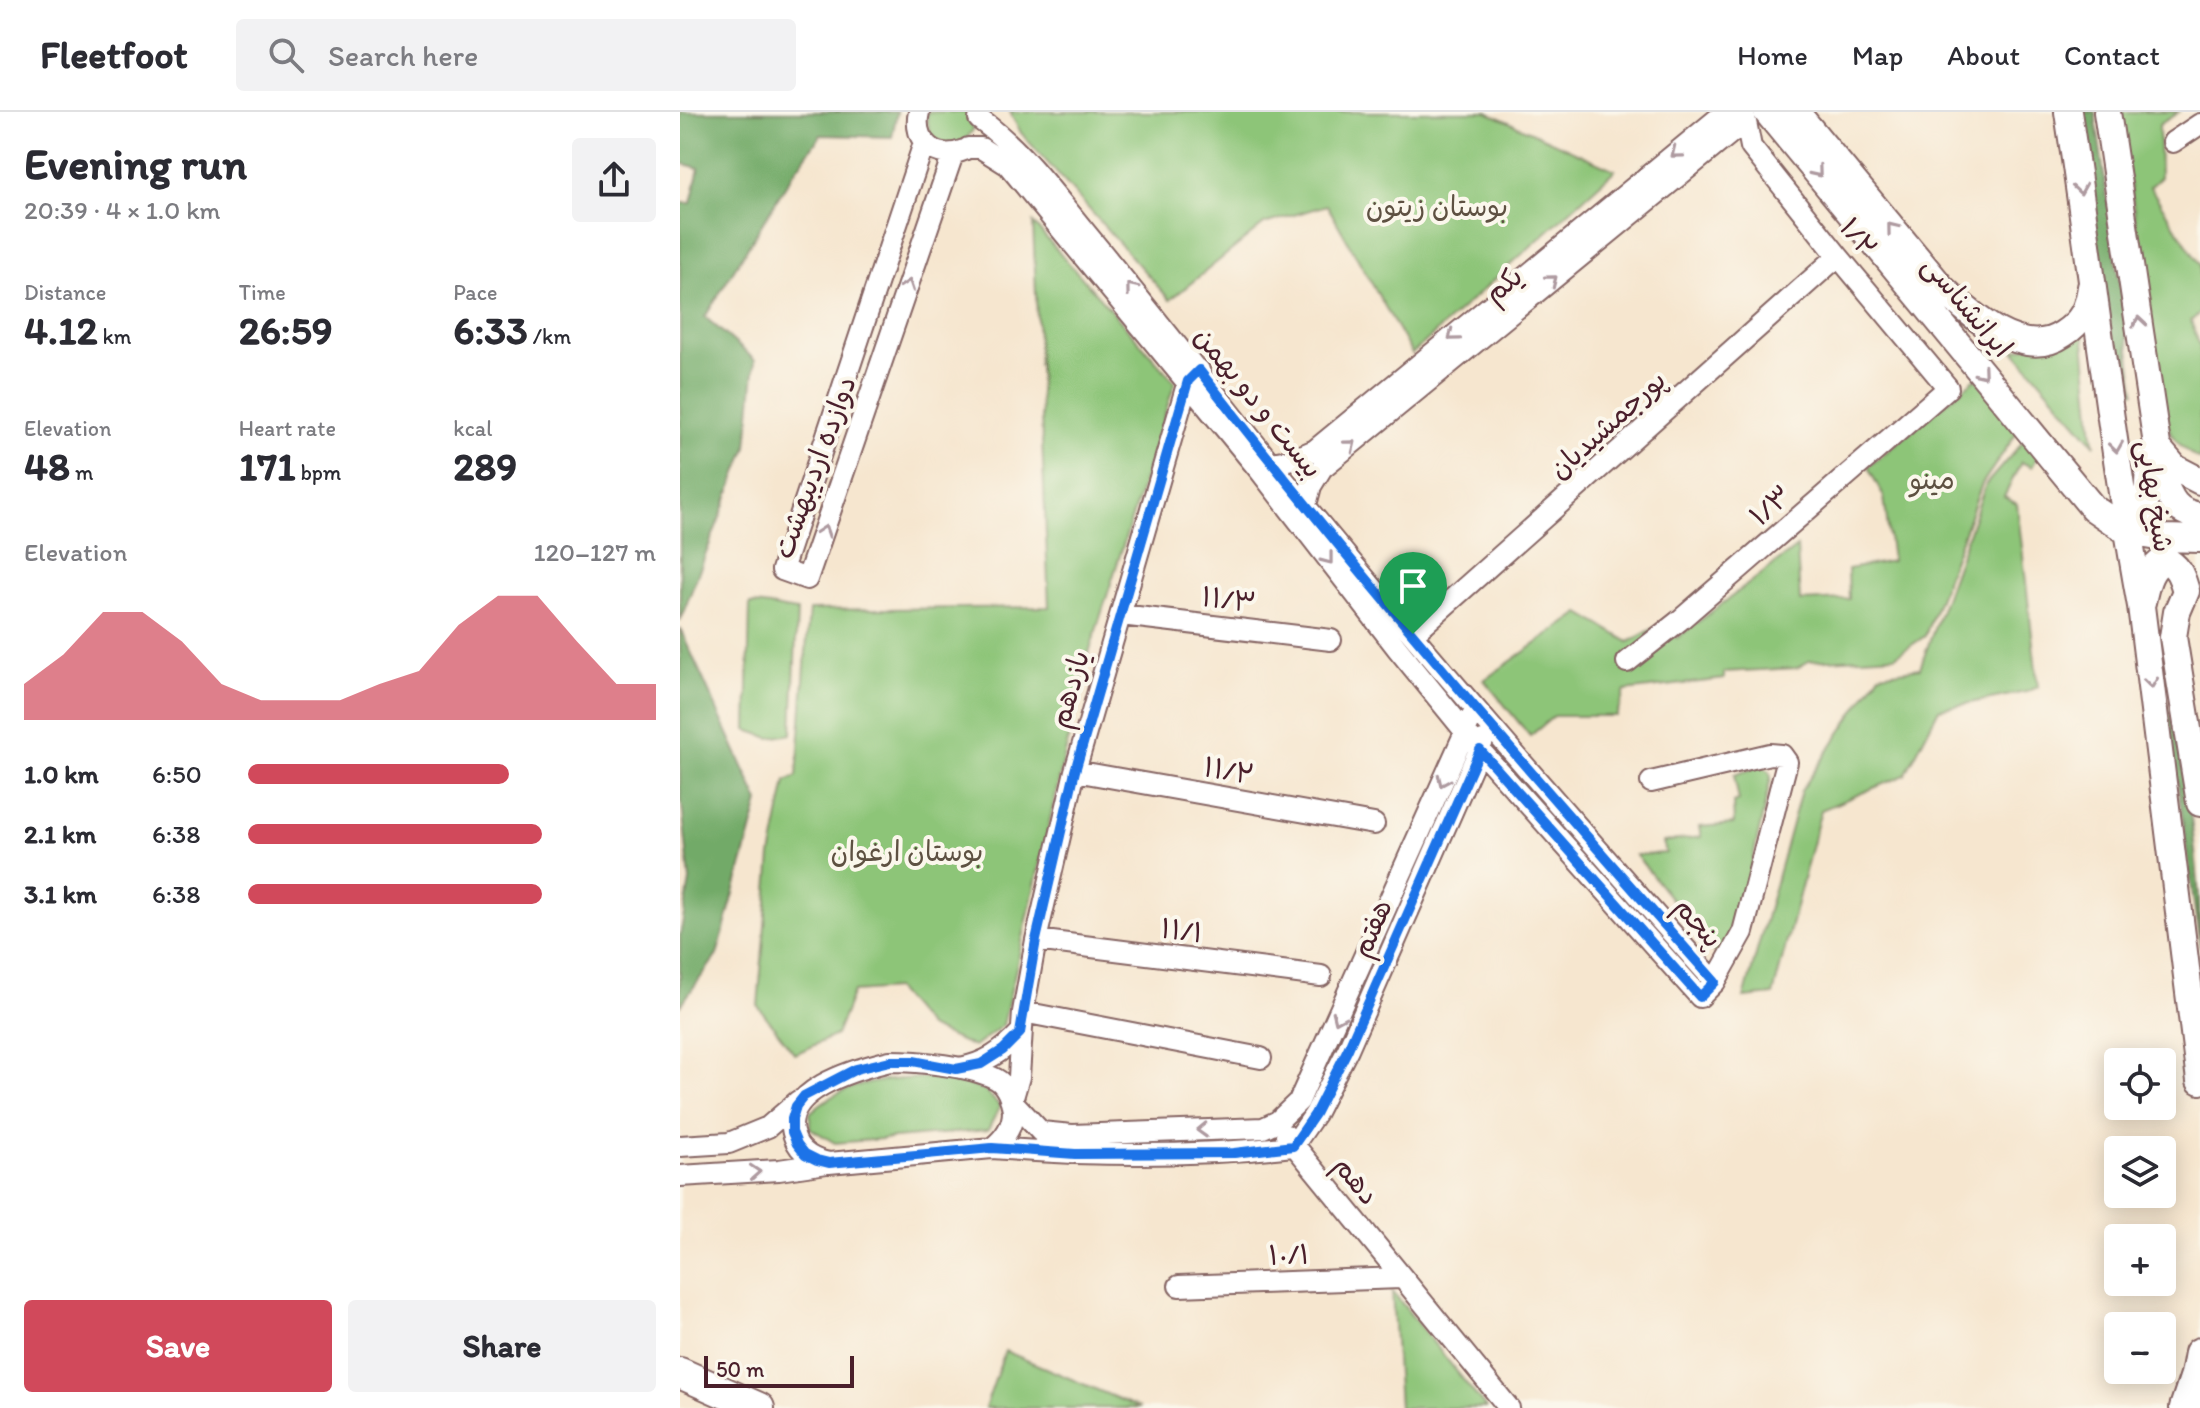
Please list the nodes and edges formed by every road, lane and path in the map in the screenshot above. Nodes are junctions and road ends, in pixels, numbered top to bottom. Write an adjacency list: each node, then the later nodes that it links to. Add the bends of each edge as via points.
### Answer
1 (919, 112): 10 (street, via 917,128)
2 (1743, 112): 12 (street, ۱/۲, via 1751,147); 18 (street, یکم, one-way to 18, via 1722,115 1315,450); 20 (street, یکم, one-way to 2, via 1322,468 1737,128)
3 (1767, 112): 22 (main road, ایرانشناسی, one-way to 22, via 2093,508)
4 (1796, 112): 13 (main road, ایرانشناسی, one-way to 4, via 2088,309 2055,340 2031,342 1997,331 1942,288)
5 (2068, 112): 13 (main road, شیخ بهایی, one-way to 13)
6 (2107, 112): 14 (main road, شیخ بهایی, one-way to 6)
7 (978, 115): 11 (street, via 979,130); 15 (street, بیست و دو بهمن, one-way to 7, via 1007,140)
8 (2200, 124): 9 (street)
9 (2173, 142)
10 (924, 143): 11 (street, بیست و دو بهمن, via 932,150); 11 (street, دوازده اردیبهشت, one-way to 11, via 782,570 807,579)
11 (960, 151): 15 (street, بیست و دو بهمن, via 981,148 1008,165)
12 (1838, 256): 16 (street, ۱/۲); 27 (street, پورجمشیدیان)
13 (2093, 272): 22 (main road, شیخ بهایی, one-way to 22)
14 (2145, 364): 17 (main road, شیخ بهایی); 22 (main road, via 2141,381 2148,500)
15 (1193, 376): 18 (street, بیست و دو بهمن); 26 (street, یازدهم); 32 (street, بیست و دو بهمن, one-way to 32)
16 (1948, 388): 29 (street, ۱/۳)
17 (2156, 437): 19 (main road, via 2175,468); 21 (main road, شیخ بهایی, via 2170,501)
18 (1271, 463): 20 (street, بیست و دو بهمن)
19 (2200, 481)
20 (1306, 505): 27 (street, بیست و دو بهمن)
21 (2200, 516)
22 (2128, 532): 23 (main road); 25 (main road, شیخ بهایی)
23 (2200, 539)
24 (2193, 587): 25 (main road, via 2164,560 2151,573); 36 (main road, via 2177,612 2173,637)
25 (2141, 606): 44 (main road, شیخ بهایی, one-way to 44)
26 (1121, 615): 28 (street, ۱۱/۳); 34 (street, یازدهم)
27 (1413, 634): 30 (street, بیست و دو بهمن)
28 (1331, 640)
29 (1627, 662)
30 (1475, 710): 31 (street, بیست و دو بهمن); 32 (street, هفتم)
31 (1489, 727): 33 (street, هفتم); 40 (street, پنجم)
32 (1465, 732): 33 (street, پنجم); 47 (street, هفتم, one-way to 47, via 1299,1101)
33 (1480, 750): 40 (street, پنجم, via 1700,997); 49 (street, هفتم, via 1348,1049)
34 (1075, 771): 37 (street, ۱۱/۲); 38 (street, یازدهم)
35 (1651, 782): 40 (street, via 1770,754 1782,755 1787,762 1743,932)
36 (2200, 803)
37 (1374, 824)
38 (1036, 940): 39 (street, ۱۱/۱); 41 (street, یازدهم)
39 (1321, 976)
40 (1715, 982)
41 (1022, 1023): 42 (street); 43 (street, via 1003,1050 981,1064); 46 (street, یازدهم)
42 (1261, 1058)
43 (956, 1069): 45 (street, via 890,1061 856,1069); 46 (street, via 996,1079)
44 (2200, 1081)
45 (804, 1096): 48 (street, via 768,1127 729,1143); 51 (street, via 796,1106 792,1132 805,1154)
46 (1012, 1101): 47 (street, one-way to 46, via 1263,1128 1072,1135 1041,1132); 50 (street, یازدهم, via 1010,1128)
47 (1278, 1121): 49 (street)
48 (680, 1146)
49 (1293, 1146): 50 (street, دهم, via 1234,1153 1075,1154); 53 (street, دهم)
50 (992, 1148): 51 (street, دهم)
51 (829, 1163): 52 (street, دهم, one-way to 51)
52 (680, 1176)
53 (1401, 1278): 54 (street, ۱۰/۱); 58 (street, دهم)
54 (1179, 1286)
55 (2200, 1353): 59 (highway)
56 (680, 1373): 57 (highway)
57 (759, 1408)
58 (1509, 1408)
59 (2185, 1408)

